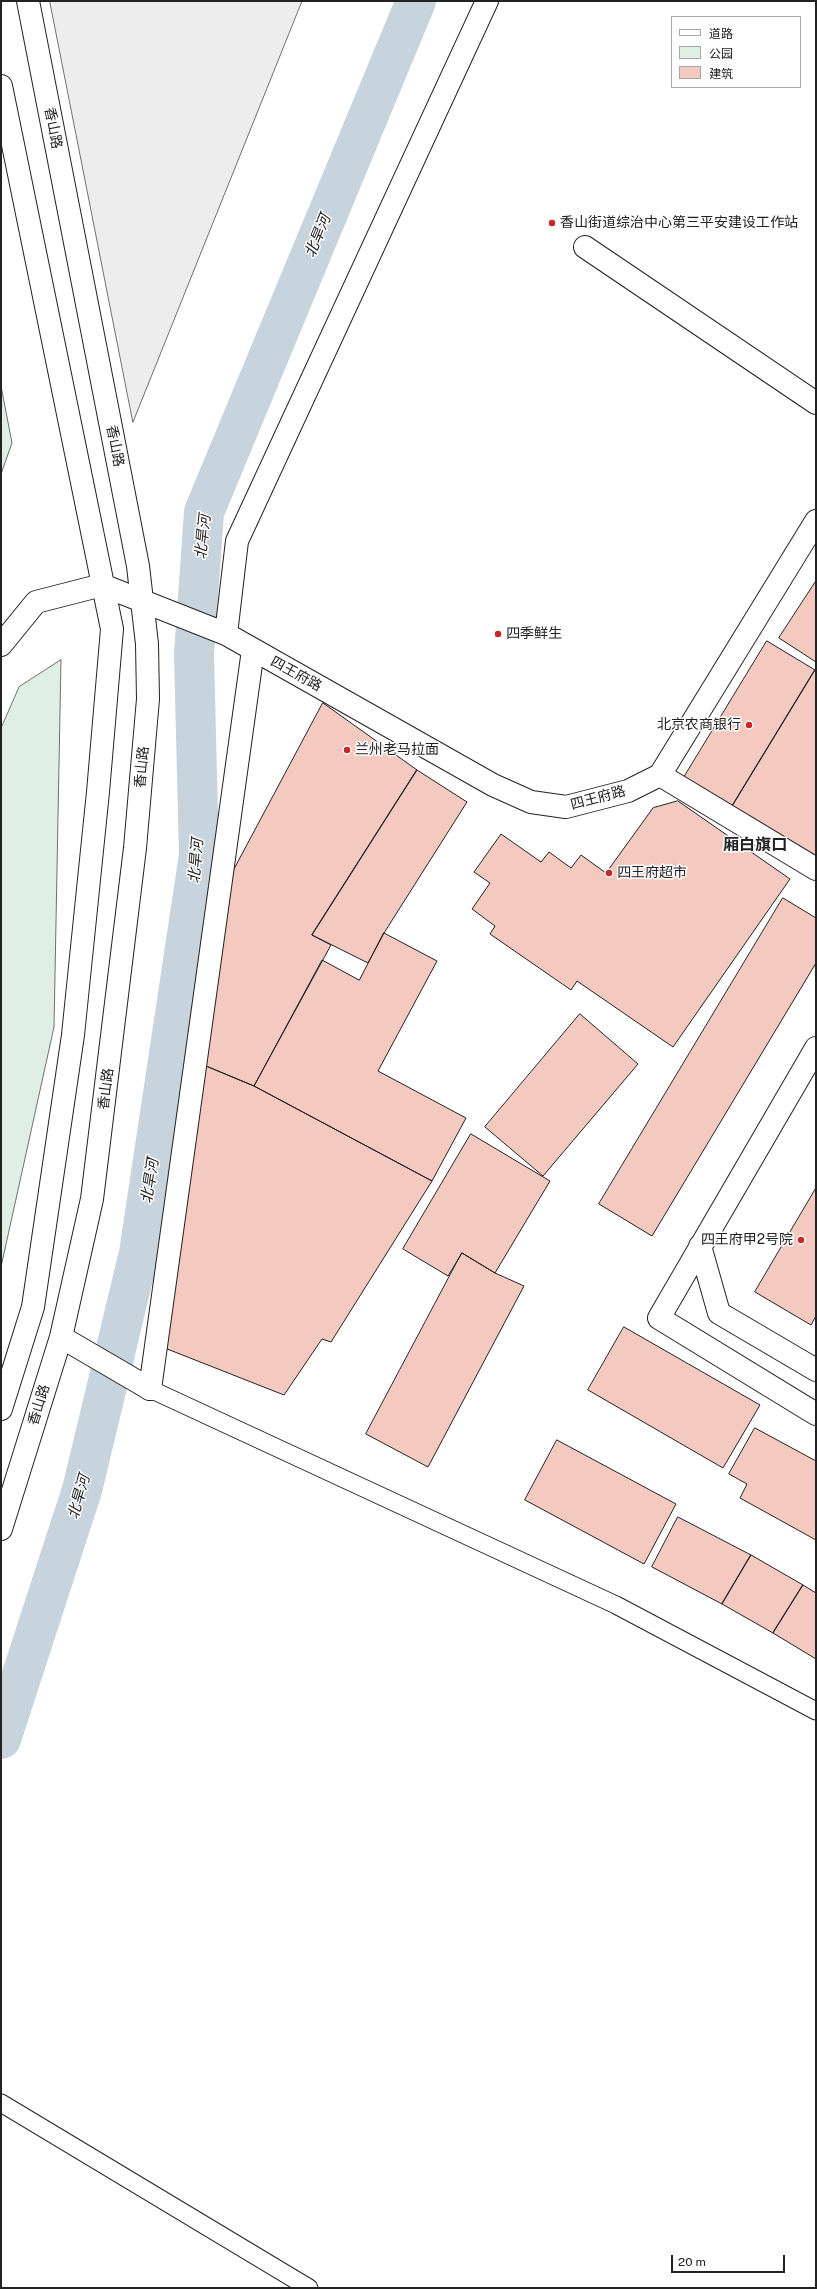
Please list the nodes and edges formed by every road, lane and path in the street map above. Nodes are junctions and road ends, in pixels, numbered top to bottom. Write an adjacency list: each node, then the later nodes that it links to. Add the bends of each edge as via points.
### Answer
1 (28, 1): 8 (main road, 香山路, via 137,558)
2 (488, 1): 9 (main road, via 237,540)
3 (1, 86): 7 (main road)
4 (585, 247): 5 (main road)
5 (816, 403)
6 (816, 521): 12 (main road)
7 (102, 585): 8 (main road, 四王府路); 10 (main road, via 36,602); 19 (main road, via 112,629 73,1034 34,1307)
8 (149, 604): 9 (main road, 四王府路); 16 (main road, 香山路, via 148,699 135,848 92,1199)
9 (217, 631): 11 (main road, 四王府路)
10 (1, 645)
11 (253, 650): 12 (main road, 四王府路, via 493,785 531,802 566,807 628,791); 18 (main road)
12 (660, 775): 13 (main road)
13 (816, 869)
14 (816, 1048): 15 (main road)
15 (700, 1246): 17 (main road, via 719,1313); 20 (main road, via 659,1318)
16 (61, 1337): 18 (main road); 21 (main road, 香山路)
17 (816, 1370)
18 (150, 1389): 22 (lane, via 616,1604)
19 (1, 1409)
20 (816, 1414)
21 (1, 1529)
22 (816, 1711)
23 (1, 2103): 24 (lane)
24 (308, 2288)

